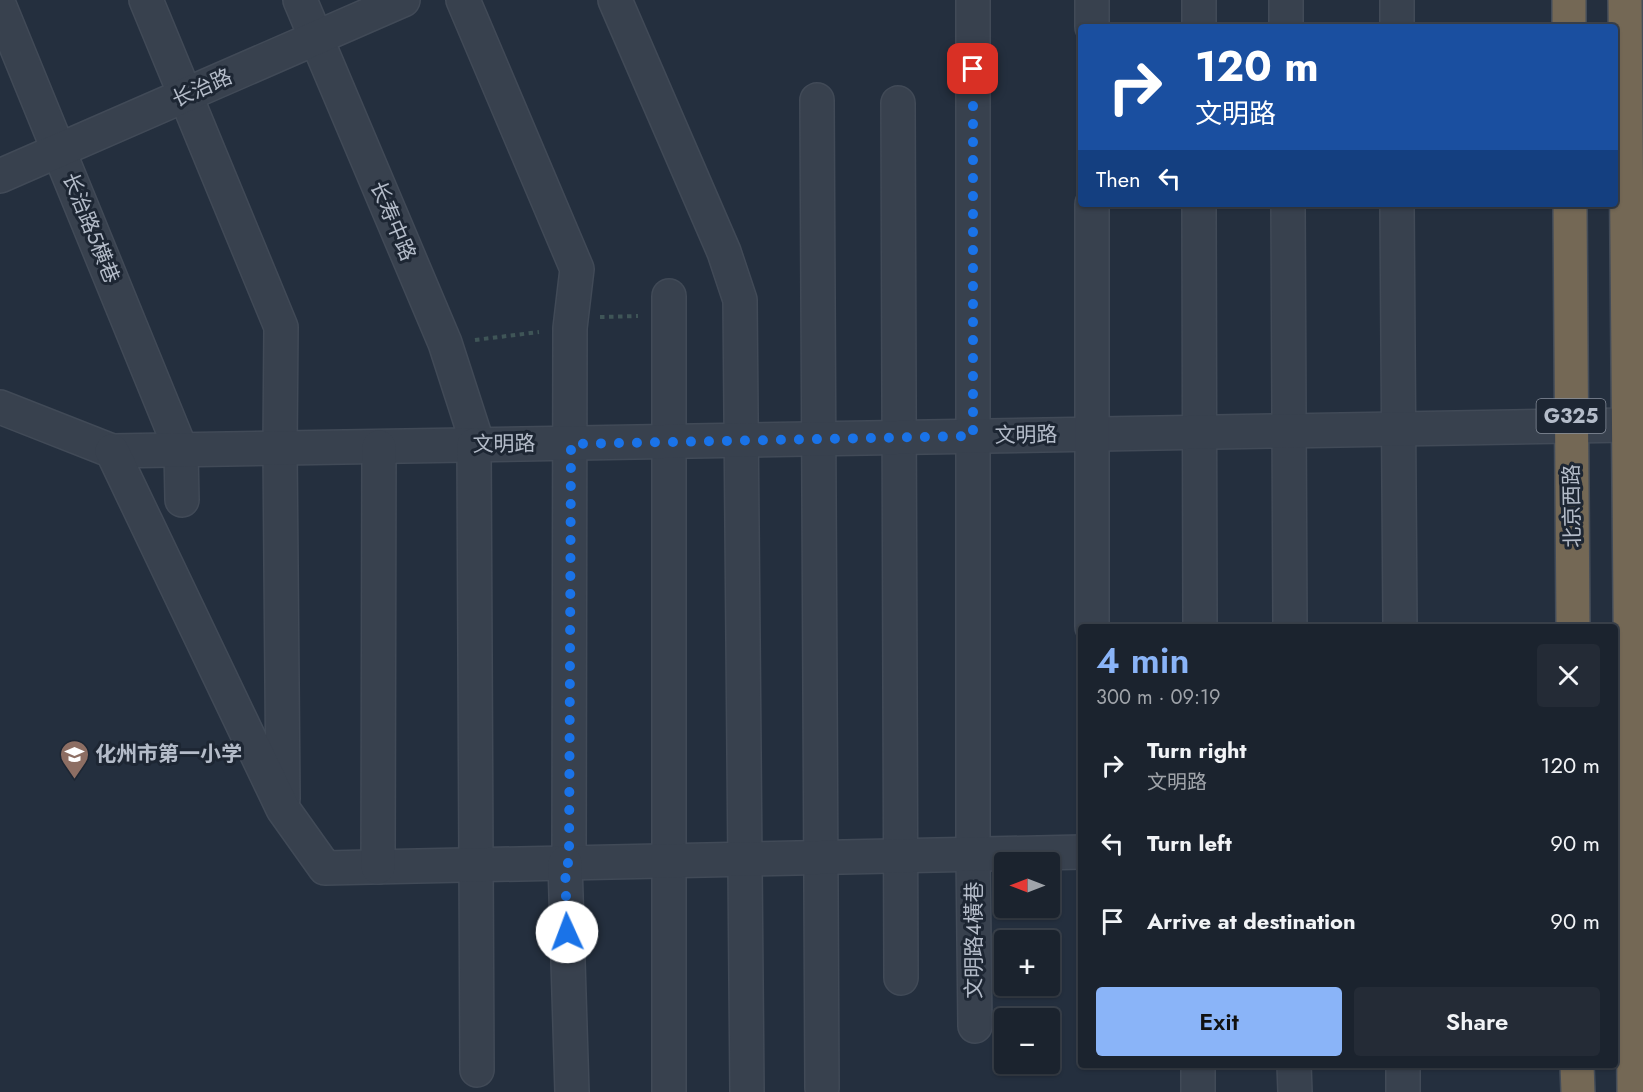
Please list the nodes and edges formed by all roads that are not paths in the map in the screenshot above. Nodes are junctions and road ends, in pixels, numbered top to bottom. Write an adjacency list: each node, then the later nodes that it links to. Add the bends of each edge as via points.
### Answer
1 (146, 0): 21 (street)
2 (300, 0): 19 (street, 长寿中路)
3 (403, 0): 19 (street, 长治路)
4 (463, 0): 45 (street, via 577,269 570,323)
5 (615, 0): 43 (street, via 724,252 740,300)
6 (973, 0): 40 (street, 文明路4橫巷)
7 (1092, 0): 14 (street)
8 (1198, 0): 15 (street)
9 (1286, 0): 16 (street)
10 (1397, 0): 17 (street)
11 (1569, 0): 18 (highway)
12 (1624, 0): 20 (highway, G325)
13 (0, 7): 25 (street, 长治路5横巷)
14 (1092, 24)
15 (1199, 24)
16 (1286, 24)
17 (1397, 24)
18 (1569, 24)
19 (316, 38): 21 (street, 长治路); 46 (street, 长寿中路, via 445,343)
20 (1620, 44): 24 (highway, G325)
21 (185, 95): 25 (street, 长治路); 48 (street, via 281,327)
22 (816, 100): 42 (street)
23 (898, 103): 41 (street)
24 (1620, 130): 34 (highway, G325)
25 (59, 151): 26 (street, 长治路); 49 (street, 长治路5横巷)
26 (0, 176)
27 (1092, 207): 39 (street)
28 (1199, 207): 38 (street)
29 (1287, 207): 37 (street)
30 (1397, 207): 36 (street)
31 (1570, 207): 35 (highway, 北京西路 / G325)
32 (669, 306): 44 (street)
33 (0, 407): 50 (street, 文明路)
34 (1628, 425): 35 (street, 文明路); 58 (highway, G325)
35 (1571, 426): 36 (street, 文明路); 56 (highway, 北京西路 / G325)
36 (1398, 429): 37 (street, 文明路); 55 (street)
37 (1289, 431): 38 (street, 文明路); 54 (street)
38 (1200, 432): 39 (street, 文明路); 53 (street)
39 (1092, 434): 40 (street, 文明路); 52 (street)
40 (973, 436): 41 (street, 文明路); 60 (street, 文明路4橫巷)
41 (899, 438): 42 (street, 文明路); 61 (street)
42 (818, 439): 43 (street, 文明路); 62 (street)
43 (741, 440): 44 (street, 文明路); 63 (street)
44 (668, 442): 45 (street, 文明路); 64 (street)
45 (571, 444): 46 (street, 文明路); 65 (street)
46 (476, 445): 47 (street, 文明路); 66 (street, 长寿中路)
47 (379, 447): 48 (street, 文明路); 67 (street)
48 (280, 448): 49 (street, 文明路); 57 (street)
49 (181, 450): 50 (street, 文明路); 51 (street)
50 (112, 451): 57 (street)
51 (182, 500)
52 (1092, 624)
53 (1200, 624)
54 (1290, 624)
55 (1400, 624)
56 (1573, 624)
57 (283, 809): 67 (street, via 325,868)
58 (1624, 840): 83 (highway, G325)
59 (1078, 852): 60 (street)
60 (973, 854): 61 (street); 69 (street, 文明路4橫巷)
61 (900, 856): 62 (street); 68 (street)
62 (821, 857): 63 (street); 75 (street)
63 (745, 859): 64 (street); 78 (street)
64 (669, 861): 65 (street); 77 (street)
65 (567, 863): 66 (street); 76 (street)
66 (476, 865): 67 (street); 74 (street, 长寿中路)
67 (378, 867)
68 (901, 978)
69 (975, 1026)
70 (1198, 1068): 79 (street)
71 (1294, 1068): 80 (street)
72 (1403, 1068): 81 (street)
73 (1577, 1068): 82 (highway)
74 (477, 1070)
75 (822, 1088)
76 (572, 1092)
77 (669, 1092)
78 (747, 1092)
79 (1198, 1092)
80 (1295, 1092)
81 (1403, 1092)
82 (1578, 1092)
83 (1634, 1092)

